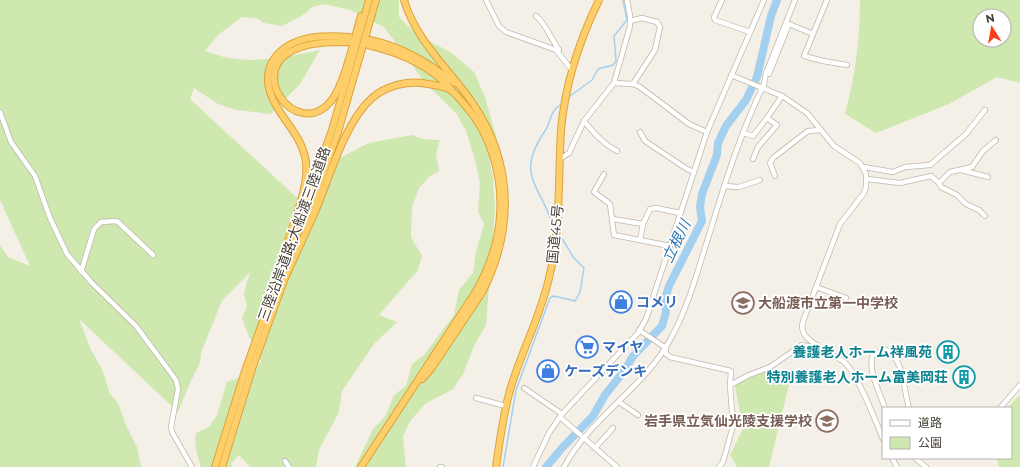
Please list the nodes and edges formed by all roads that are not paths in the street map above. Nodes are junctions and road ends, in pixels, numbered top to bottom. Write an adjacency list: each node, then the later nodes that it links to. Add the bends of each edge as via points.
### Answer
1 (367, 0): 55 (highway, 三陸沿岸道路;大船渡三陸道路, via 332,130); 55 (highway, via 339,87 330,102 318,110 294,110 284,104 276,92 275,71 282,58 290,51 302,46 349,40 318,37 299,41 279,53 270,67 270,94 298,136 306,163 304,186)
2 (376, 0): 55 (highway, 三陸沿岸道路;大船渡三陸道路, via 336,139)
3 (404, 0): 22 (highway, via 418,34)
4 (486, 0): 15 (street, via 499,26 506,32 551,47)
5 (599, 0): 17 (highway, 国道45号, via 582,38)
6 (627, 0): 12 (street)
7 (722, 0): 13 (street, via 715,12 715,20)
8 (764, 0): 13 (street)
9 (795, 0): 21 (street)
10 (827, 0): 14 (street)
11 (536, 16): 15 (street, via 543,22)
12 (630, 21): 19 (street); 20 (street, via 642,18 657,22 660,27 655,50)
13 (750, 32): 18 (street)
14 (813, 34): 16 (street, via 804,56); 21 (street, via 789,24)
15 (561, 54): 17 (street)
16 (847, 65)
17 (572, 70): 35 (highway, 国道45号, via 564,104)
18 (732, 74): 21 (street); 31 (street)
19 (614, 82): 20 (street); 28 (street)
20 (633, 84): 31 (street, via 651,94 665,108 689,124)
21 (763, 85): 23 (street); 32 (street)
22 (465, 92): 24 (highway, via 424,60 395,47 369,42 399,54 440,78); 63 (highway, via 486,125 498,154 505,196 504,227 498,258 483,291 431,369)
23 (782, 96): 27 (street); 29 (street, via 807,113)
24 (458, 98): 55 (highway, via 448,89 411,83 391,87 366,104 344,141); 63 (highway, via 483,131 494,160 500,196 499,227 493,256 485,276)
25 (985, 110): 37 (street, via 966,134 930,165 906,167 893,172)
26 (0, 112): 54 (street, via 11,142 37,180 60,243)
27 (767, 118): 32 (street, via 753,136); 36 (street, via 777,125 758,147)
28 (584, 121): 34 (street, via 599,139); 35 (street, via 569,153)
29 (821, 130): 37 (street, via 834,146); 41 (street, via 808,131 773,158 770,163)
30 (640, 132): 39 (street, via 645,141)
31 (707, 132): 39 (street)
32 (744, 132): 46 (street)
33 (996, 140): 38 (street, via 983,151 972,167)
34 (617, 151)
35 (560, 159): 67 (highway, 国道45号, via 558,221 549,278)
36 (753, 159)
37 (864, 167): 43 (street)
38 (959, 170): 42 (street); 45 (street, via 950,172)
39 (694, 172): 47 (street)
40 (604, 174): 49 (street, via 594,192 610,202)
41 (775, 176)
42 (988, 177)
43 (867, 179): 45 (street, via 900,183 930,176); 56 (street, via 864,193 840,224)
44 (760, 180): 46 (street, via 739,187)
45 (940, 183): 48 (street, via 941,187)
46 (724, 186): 59 (street, via 681,320)
47 (680, 213): 50 (street, via 652,208 646,213); 52 (street)
48 (985, 216)
49 (613, 219): 50 (street); 51 (street, via 614,235)
50 (643, 224): 51 (street)
51 (640, 240): 52 (street)
52 (670, 246): 58 (street, via 649,312)
53 (153, 255): 54 (street, via 117,221 101,222 94,229)
54 (81, 272): 79 (street, via 136,326 176,380 178,389 172,432)
55 (282, 277): 80 (highway, 三陸沿岸道路;大船渡三陸道路, via 232,407); 81 (highway, 三陸沿岸道路;大船渡三陸道路)
56 (816, 287): 57 (street); 60 (street, via 802,330 804,336)
57 (846, 298)
58 (640, 330): 59 (street); 72 (street)
59 (664, 347): 61 (street, via 670,357 731,371); 66 (street)
60 (828, 351): 61 (street, via 802,345 770,367); 75 (street, via 846,363 863,392)
61 (730, 385): 88 (street, via 734,426 723,462)
62 (1020, 385): 70 (street)
63 (415, 386): 83 (highway)
64 (524, 388): 72 (street)
65 (476, 398): 67 (street)
66 (619, 402): 71 (street); 74 (street)
67 (506, 406): 84 (highway, 国道45号)
68 (885, 407): 69 (street, via 871,360 874,354 886,350 898,361)
69 (909, 407)
70 (1001, 407)
71 (638, 415)
72 (562, 417): 74 (street); 85 (street, via 550,433)
73 (613, 428): 76 (street)
74 (582, 436): 76 (street); 86 (street)
75 (882, 437)
76 (595, 448): 87 (street)
77 (916, 459): 89 (street)
78 (285, 461): 82 (street)
79 (192, 467)
80 (215, 467)
81 (222, 467)
82 (289, 467)
83 (361, 467)
84 (496, 467)
85 (533, 467)
86 (564, 467)
87 (617, 467)
88 (719, 467)
89 (926, 467)

